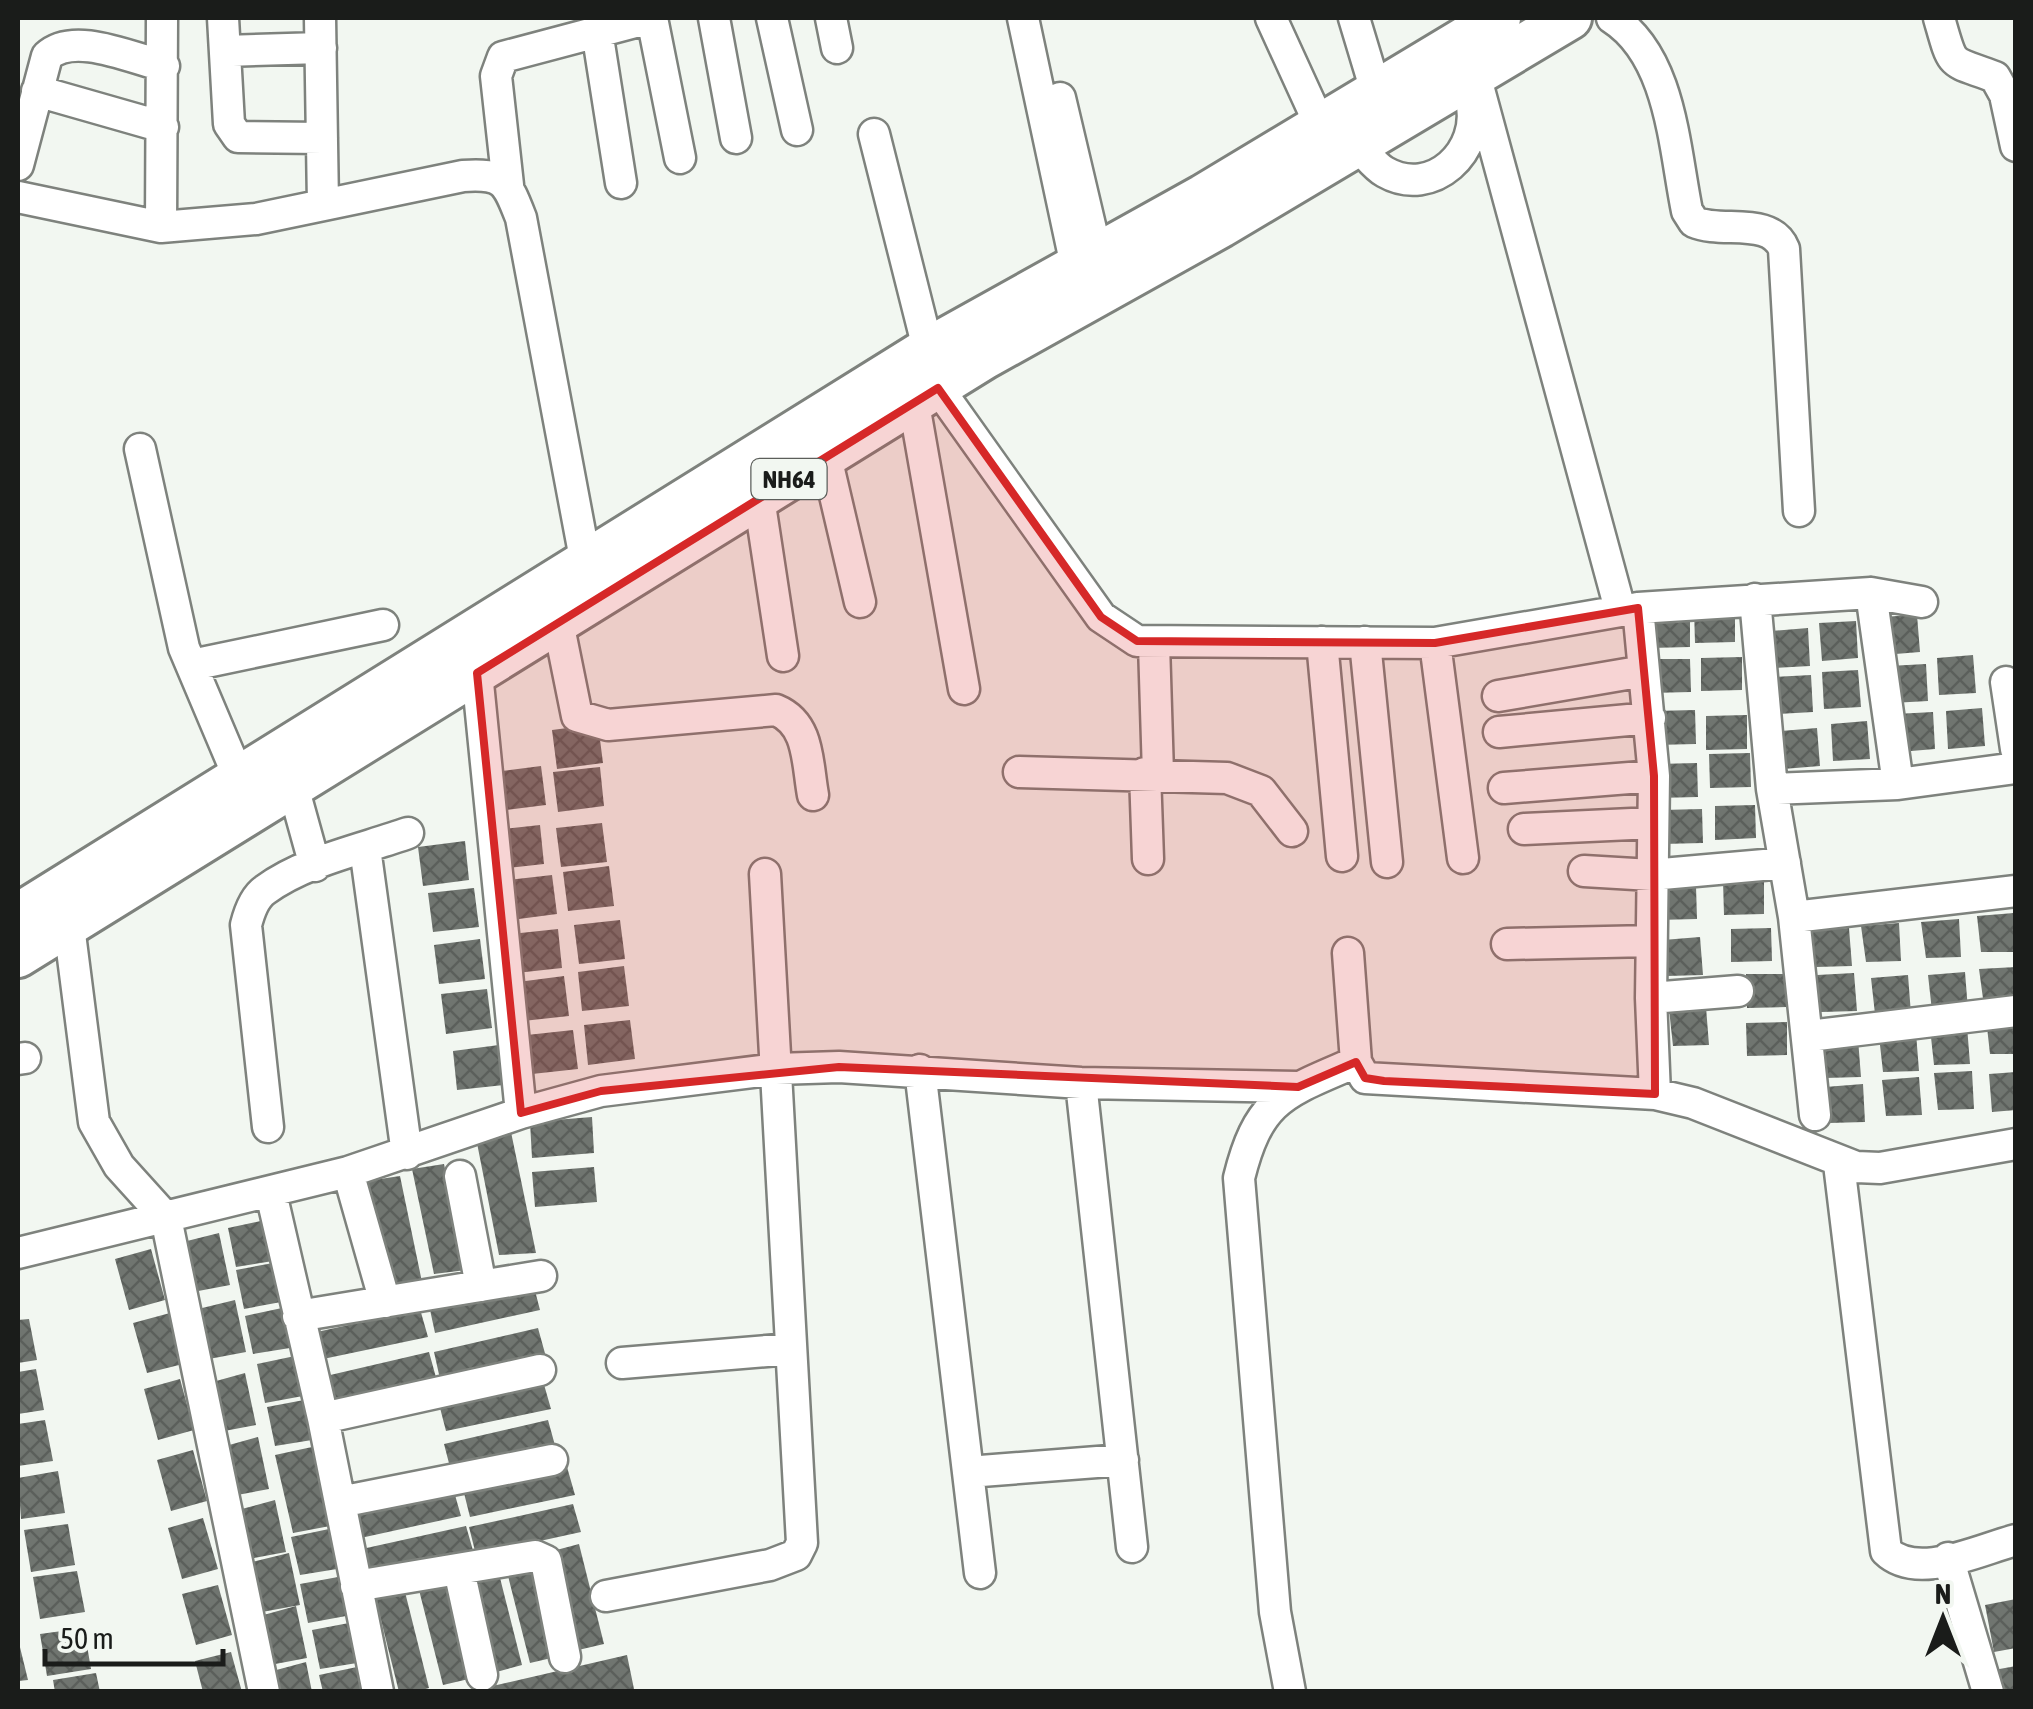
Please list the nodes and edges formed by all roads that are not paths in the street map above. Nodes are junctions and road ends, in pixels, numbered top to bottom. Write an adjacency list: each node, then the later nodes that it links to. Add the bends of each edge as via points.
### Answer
1 (162, 18): 20 (street)
2 (223, 18): 19 (street)
3 (320, 18): 17 (street)
4 (651, 18): 15 (street); 30 (street)
5 (714, 18): 28 (street)
6 (772, 18): 24 (street)
7 (831, 18): 18 (street)
8 (1023, 18): 37 (street)
9 (1041, 18): 37 (street)
10 (1271, 18): 26 (street)
11 (1354, 18): 22 (street)
12 (1570, 18): 16 (highway, NH64)
13 (1612, 18): 42 (street, via 1648,52 1694,222 1768,230 1780,238)
14 (1940, 18): 29 (street, via 1950,58 1995,78)
15 (597, 31): 32 (street); 33 (street, via 502,57 496,76)
16 (1477, 42): 22 (highway, NH64); 26 (highway, NH64); 26 (street, via 1472,140 1458,160 1433,176 1408,178 1385,172); 48 (street)
17 (320, 48): 19 (street); 27 (street)
18 (837, 48)
19 (225, 51): 27 (street, via 228,124 238,137)
20 (164, 66): 21 (street, via 58,46 46,56); 23 (street)
21 (37, 91): 23 (street); 31 (street)
22 (1376, 91): 26 (highway, NH64)
23 (163, 127): 36 (street)
24 (797, 130)
25 (874, 134): 38 (street)
26 (1338, 135): 37 (highway, NH64); 38 (highway, NH64)
27 (322, 138): 35 (street)
28 (736, 138)
29 (2016, 146)
30 (680, 158)
31 (18, 165)
32 (621, 183)
33 (508, 186): 35 (street, via 490,174 464,176); 43 (street, via 521,218)
34 (20, 200): 36 (street)
35 (323, 205): 36 (street)
36 (161, 227)
37 (1086, 260): 38 (highway, NH64)
38 (922, 376): 40 (highway, NH64); 43 (highway, NH64); 54 (street, via 1101,616 1119,633); 60 (street)
39 (140, 449): 56 (street)
40 (826, 457): 41 (highway, NH64); 46 (street)
41 (758, 498): 49 (highway, NH64); 55 (street)
42 (1799, 511)
43 (586, 564): 73 (highway, NH64)
44 (1871, 594): 45 (street); 47 (street); 70 (street)
45 (1755, 598): 48 (street); 72 (street)
46 (860, 602)
47 (1922, 602)
48 (1629, 608): 53 (street); 57 (street)
49 (558, 622): 58 (highway, NH64); 74 (street, via 577,716 608,724 776,710 793,717 803,735)
50 (382, 625): 56 (street)
51 (1322, 642): 52 (street); 54 (street); 80 (street)
52 (1366, 642): 53 (street); 83 (street)
53 (1435, 643): 81 (street)
54 (1154, 644): 67 (street)
55 (783, 656)
56 (192, 665): 73 (street)
57 (1644, 671): 61 (street); 62 (street)
58 (477, 673): 69 (highway, NH64); 107 (street)
59 (2006, 682): 64 (street)
60 (964, 689)
61 (1498, 696)
62 (1650, 718): 63 (street); 68 (street)
63 (1499, 732)
64 (2016, 749)
65 (2016, 768): 70 (street)
66 (1018, 772): 67 (street)
67 (1151, 774): 77 (street, via 1248,782); 82 (street)
68 (1654, 776): 71 (street); 75 (street)
69 (292, 783): 73 (highway, NH64); 85 (street)
70 (1898, 784): 72 (street)
71 (1504, 788)
72 (1772, 788): 84 (street)
73 (245, 792): 90 (highway, NH64); 92 (highway, NH64)
74 (812, 795)
75 (1653, 823): 76 (street); 88 (street)
76 (1524, 829)
77 (1292, 830)
78 (408, 832): 79 (street)
79 (365, 848): 85 (street); 111 (street)
80 (1342, 856)
81 (1463, 858)
82 (1148, 859)
83 (1387, 862)
84 (1785, 863): 88 (street); 91 (street)
85 (315, 866): 109 (street, via 263,891 246,925)
86 (1584, 872): 88 (street)
87 (765, 874): 102 (street)
88 (1652, 875): 93 (street)
89 (2016, 891): 91 (street)
90 (18, 915)
91 (1794, 917): 100 (street)
92 (69, 926): 96 (highway, NH64); 116 (street, via 94,1122 119,1166)
93 (1651, 940): 94 (street); 98 (street)
94 (1507, 944)
95 (1348, 953): 101 (street)
96 (18, 956)
97 (1738, 991): 98 (street)
98 (1651, 998): 106 (street)
99 (2016, 1012): 100 (street)
100 (1808, 1036): 108 (street)
101 (1356, 1062): 105 (street); 106 (street, via 1366,1078 1384,1082)
102 (776, 1069): 103 (street); 107 (street, via 601,1091); 122 (street)
103 (920, 1070): 104 (street); 128 (street)
104 (1081, 1084): 105 (street); 127 (street)
105 (1298, 1088): 141 (street, via 1266,1110 1250,1134 1239,1178 1276,1612)
106 (1655, 1094): 112 (street, via 1693,1103)
107 (521, 1112): 111 (street)
108 (1815, 1115)
109 (268, 1127)
110 (2016, 1144): 112 (street, via 1880,1168)
111 (407, 1154): 113 (street)
112 (1839, 1164): 132 (street, via 1886,1551 1898,1563 1917,1566)
113 (348, 1172): 115 (street); 120 (street)
114 (460, 1176): 119 (street)
115 (270, 1194): 116 (street); 121 (street)
116 (166, 1218): 117 (street); 139 (street)
117 (18, 1254)
118 (541, 1276): 119 (street)
119 (481, 1286): 120 (street)
120 (385, 1302): 121 (street)
121 (298, 1316): 125 (street)
122 (791, 1349): 123 (street); 136 (street, via 802,1543 796,1555)
123 (622, 1363)
124 (540, 1370): 125 (street)
125 (323, 1418): 129 (street)
126 (552, 1460): 129 (street)
127 (1123, 1460): 128 (street); 131 (street)
128 (968, 1472): 134 (street)
129 (340, 1502): 135 (street)
130 (2016, 1540): 132 (street)
131 (1132, 1547)
132 (1948, 1558): 142 (street)
133 (459, 1570): 135 (street); 137 (street, via 534,1556 546,1561); 138 (street)
134 (980, 1573)
135 (356, 1586): 140 (street)
136 (606, 1596)
137 (564, 1657)
138 (482, 1675)
139 (264, 1692)
140 (378, 1692)
141 (1290, 1692)
142 (1988, 1692)

